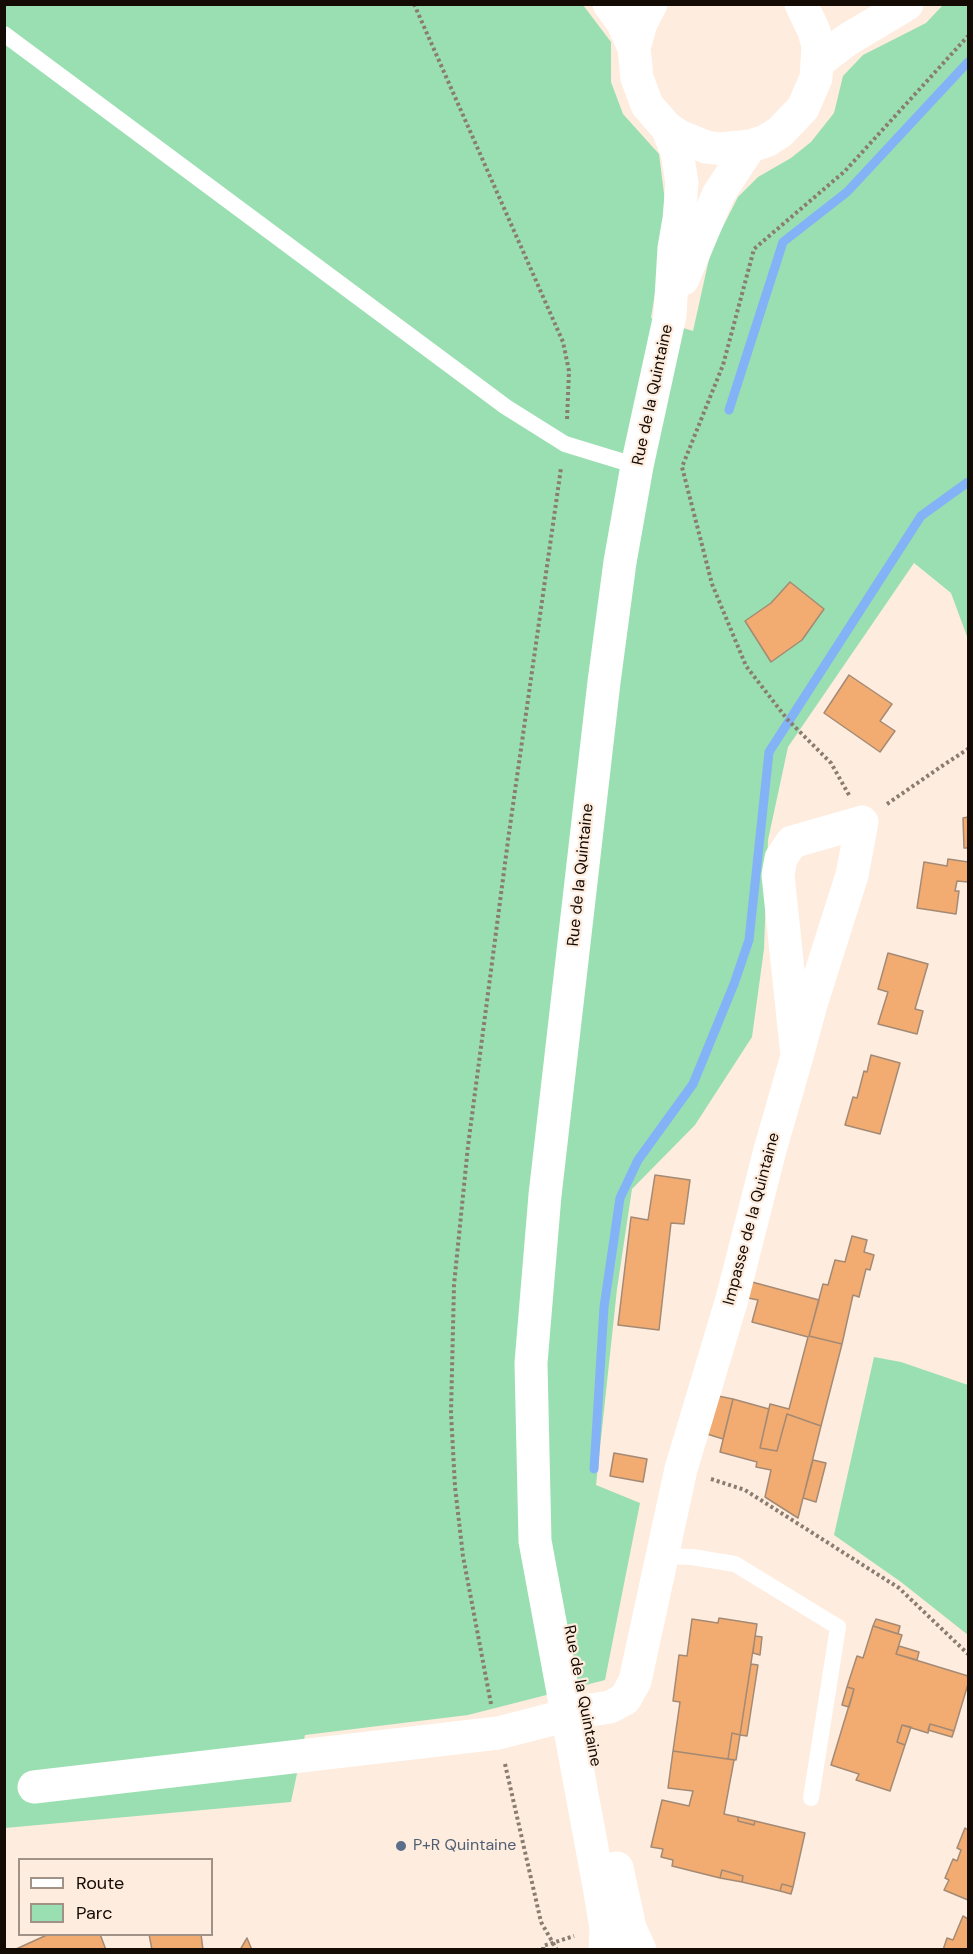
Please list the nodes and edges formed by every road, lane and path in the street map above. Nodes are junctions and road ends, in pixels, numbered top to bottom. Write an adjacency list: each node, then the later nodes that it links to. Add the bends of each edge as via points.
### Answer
1 (414, 4): 13 (path, via 563,342 569,372)
2 (609, 4): 8 (main road)
3 (651, 4): 8 (main road)
4 (801, 4): 9 (main road, via 814,31)
5 (907, 4): 9 (main road)
6 (4, 34): 13 (lane, via 506,407)
7 (969, 36): 16 (path, via 845,171 754,249 723,365 682,467 712,584 746,666 787,719 831,763)
8 (634, 48): 10 (main road, via 641,92)
9 (818, 62): 11 (main road, via 816,78 803,108 780,132)
10 (667, 128): 11 (main road, via 706,147); 12 (main road, Rue de la Quintaine, via 677,152 682,183)
11 (750, 146): 12 (main road, Rue de la Quintaine, via 718,195)
12 (670, 315): 14 (main road, Rue de la Quintaine)
13 (565, 444): 14 (lane); 22 (path, via 509,833 454,1285 451,1413 455,1487 463,1556)
14 (637, 466): 21 (main road, Rue de la Quintaine, via 620,562 592,780 545,1195 531,1363 535,1540)
15 (969, 749): 16 (path)
16 (862, 822): 17 (main road, Impasse de la Quintaine, via 852,875); 17 (main road, via 792,842 781,858 778,875)
17 (797, 1056): 18 (main road, Impasse de la Quintaine, via 732,1299)
18 (681, 1469): 19 (main road, Impasse de la Quintaine); 20 (path, via 746,1490 899,1588)
19 (662, 1556): 21 (main road, Impasse de la Quintaine, via 635,1681 618,1704); 24 (lane, via 735,1564 838,1627)
20 (969, 1653)
21 (576, 1713): 22 (main road, Impasse de la Quintaine); 25 (main road, Rue de la Quintaine); 29 (main road, Rue de la Quintaine, via 606,1928)
22 (498, 1733): 23 (main road, Impasse de la Quintaine); 26 (path, via 541,1922)
23 (34, 1787)
24 (811, 1798)
25 (635, 1939)
26 (552, 1944): 27 (path, via 543,1946); 28 (path)
27 (543, 1950)
28 (557, 1950)
29 (605, 1950)

